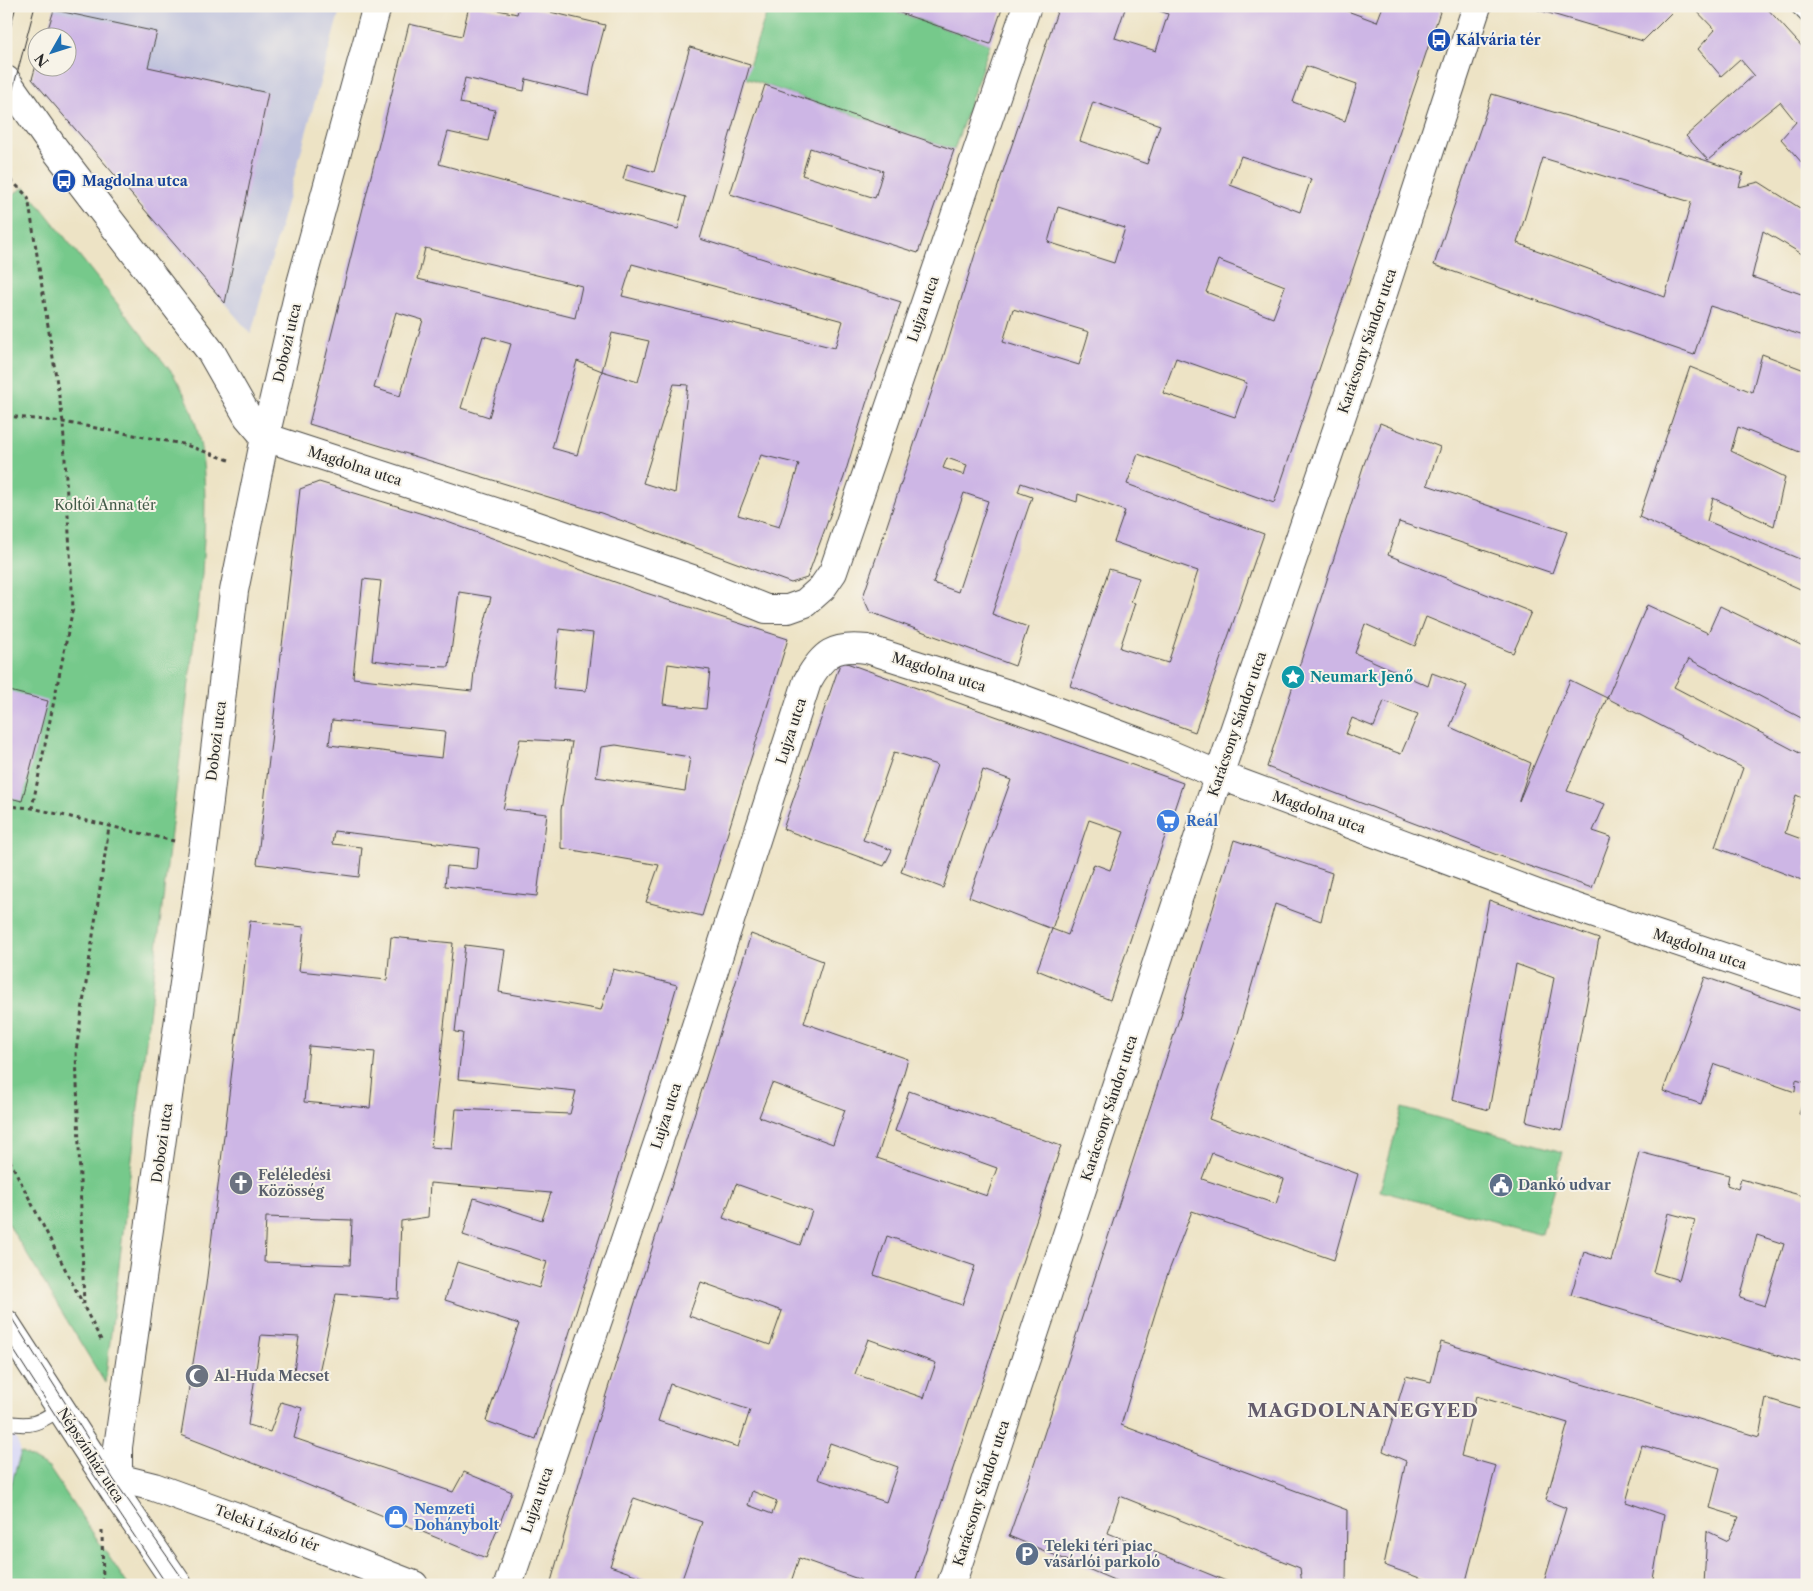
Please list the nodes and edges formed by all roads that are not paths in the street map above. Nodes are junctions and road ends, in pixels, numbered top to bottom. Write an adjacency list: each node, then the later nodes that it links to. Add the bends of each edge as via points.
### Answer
1 (377, 6): 7 (street, Dobozi utca, via 300,287)
2 (1027, 6): 8 (street, Lujza utca, via 832,572 822,588)
3 (1478, 6): 10 (street, Karácsony Sándor utca)
4 (1797, 6): 5 (lane)
5 (1807, 16)
6 (6, 80): 7 (street, via 54,148 211,352)
7 (264, 437): 8 (street, Magdolna utca, via 551,530 692,579 766,609 788,609); 15 (street, Dobozi utca, via 234,592 204,843)
8 (805, 603)
9 (830, 653): 10 (street, Magdolna utca, via 848,647 867,649 1018,697); 18 (street, Lujza utca, via 817,663 807,682 667,1115)
10 (1219, 775): 11 (street, Magdolna utca, via 1559,902); 19 (street, Karácsony Sándor utca)
11 (1807, 985)
12 (6, 1324): 13 (street, Népszínház utca)
13 (60, 1409): 14 (lane, via 34,1424); 15 (street, Népszínház utca)
14 (6, 1422)
15 (114, 1480): 16 (street, Népszínház utca); 17 (street, Teleki László tér, via 154,1487)
16 (178, 1585)
17 (414, 1585)
18 (508, 1585)
19 (951, 1585)

